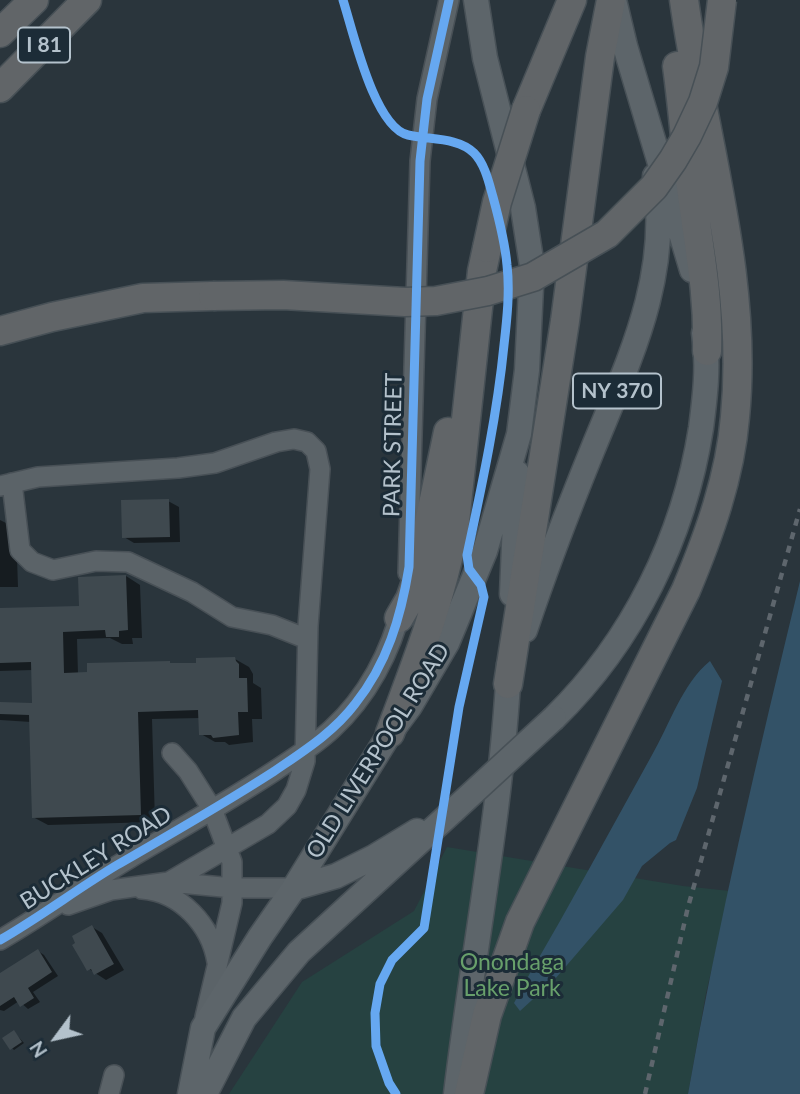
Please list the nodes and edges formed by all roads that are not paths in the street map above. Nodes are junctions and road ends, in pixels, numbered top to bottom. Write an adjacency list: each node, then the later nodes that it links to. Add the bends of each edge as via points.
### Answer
1 (34, 0): 10 (highway, I 81)
2 (87, 0): 12 (highway, I 81)
3 (449, 0): 18 (street, PARK STREET, via 427,99 420,161 409,567)
4 (476, 0): 16 (main road, OLD LIVERPOOL ROAD / NY 370, via 532,266)
5 (572, 0): 13 (highway, bridge, via 526,110)
6 (612, 0): 11 (main road, NY 370); 20 (highway)
7 (668, 0): 15 (highway, via 704,265)
8 (684, 0): 38 (highway, via 735,298 738,351 732,442 719,499 686,590 520,922 487,1015)
9 (722, 0): 14 (highway, bridge, via 714,67 703,102 673,160 654,187 607,234 533,277 436,301 283,295 143,298)
10 (0, 33)
11 (638, 87): 15 (main road, via 687,248); 20 (main road, NY 370, via 656,181 659,229 653,290)
12 (0, 88)
13 (487, 248): 18 (highway, via 473,290 418,576); 21 (highway, via 449,555 430,627)
14 (0, 331)
15 (707, 351): 26 (main road, bridge, via 696,460 670,544 638,610 588,683 554,718 454,810)
16 (519, 434): 20 (main road, NY 370); 21 (main road, OLD LIVERPOOL ROAD, via 485,551 447,643)
17 (6, 485): 19 (street, via 20,550 32,562 53,570 96,561 128,562 232,617 272,625); 19 (street, via 38,477 215,463 276,442 307,442 317,453 320,469)
18 (399, 618): 22 (street, PARK STREET, via 361,696 332,729)
19 (307, 639): 22 (street)
20 (508, 684): 37 (main road, NY 370, via 495,817)
21 (390, 733): 30 (main road, OLD LIVERPOOL ROAD)
22 (305, 750): 24 (street, PARK STREET); 25 (street, via 296,790 286,806 268,824)
23 (172, 753): 24 (street, OLD LIVERPOOL ROAD)
24 (212, 809): 25 (street, OLD LIVERPOOL ROAD); 31 (street, BUCKLEY ROAD)
25 (227, 848): 27 (street); 29 (street, OLD LIVERPOOL ROAD)
26 (381, 865): 30 (main road); 36 (main road, via 244,1018)
27 (169, 882): 28 (street); 29 (street)
28 (130, 888): 31 (street, via 111,890); 33 (street, via 161,893 199,919 211,939)
29 (233, 888): 30 (street); 33 (street, OLD LIVERPOOL ROAD)
30 (294, 888): 34 (main road, OLD LIVERPOOL ROAD)
31 (41, 916): 32 (street, BUCKLEY ROAD)
32 (0, 940)
33 (217, 967): 34 (street, OLD LIVERPOOL ROAD)
34 (202, 1028): 35 (main road, OLD LIVERPOOL ROAD)
35 (190, 1094)
36 (205, 1094)
37 (456, 1094)
38 (469, 1094)

